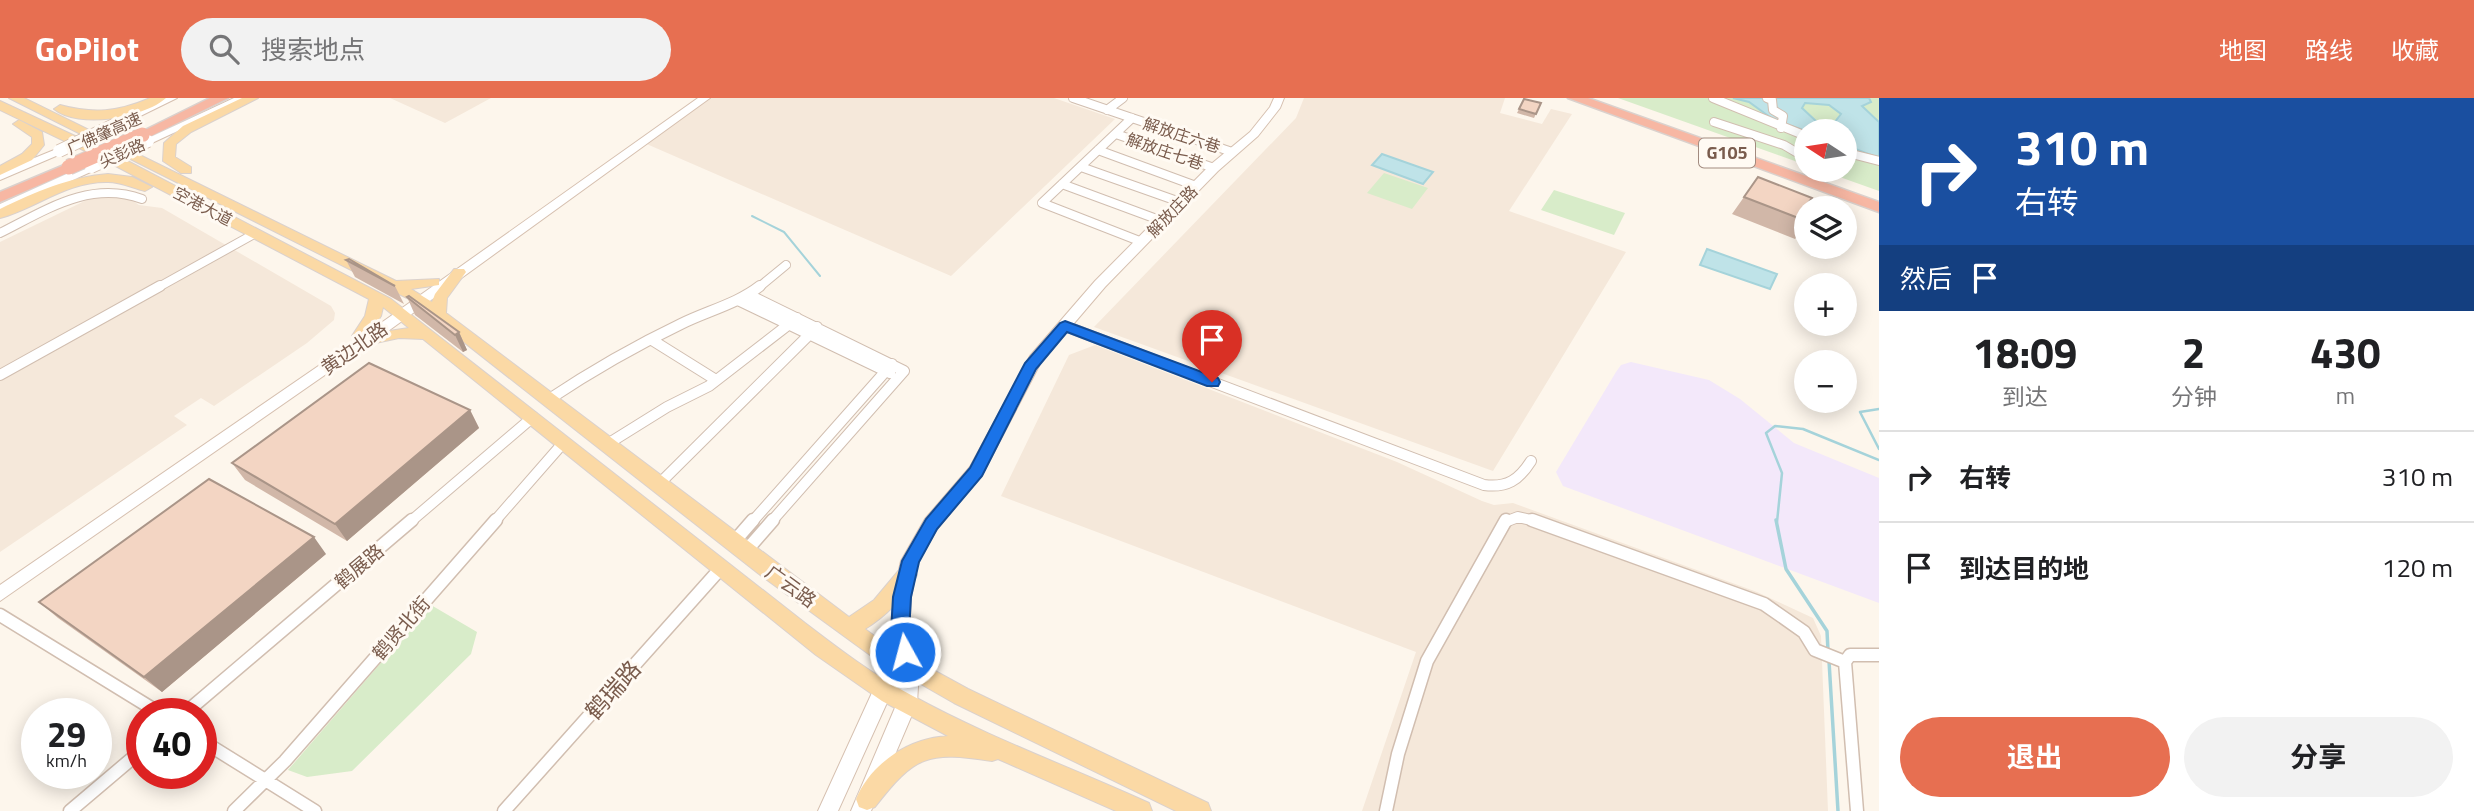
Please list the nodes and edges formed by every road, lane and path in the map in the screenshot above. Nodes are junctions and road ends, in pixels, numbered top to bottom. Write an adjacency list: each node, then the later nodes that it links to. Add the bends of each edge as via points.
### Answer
1 (15, 98): 50 (main road, 空港大道)
2 (36, 98): 3 (main road, via 68,113 92,117 131,110)
3 (160, 98)
4 (172, 98): 23 (street, 尖彭路)
5 (194, 98): 23 (highway, 广佛肇高速)
6 (223, 98): 27 (highway, 广佛肇高速)
7 (243, 98): 27 (street, 尖彭路)
8 (252, 98): 50 (main road, via 178,135 167,154 172,162 250,205)
9 (696, 98): 58 (street, 黄边北路)
10 (705, 98): 56 (street, 黄边北路)
11 (1073, 98): 19 (street, 解放庄六巷)
12 (1124, 98): 19 (street)
13 (1279, 98): 30 (street, 解放庄路, via 1261,126)
14 (1576, 98): 46 (highway, G105)
15 (1600, 98): 43 (highway, G105)
16 (1713, 98): 24 (street)
17 (1768, 98): 24 (street, via 1773,110 1783,116)
18 (0, 105): 52 (main road, 空港大道)
19 (1107, 110): 21 (street, 解放庄六巷)
20 (0, 114): 36 (main road, via 39,140 27,157)
21 (1132, 118): 26 (street); 30 (street, 解放庄六巷)
22 (1714, 122): 29 (street)
23 (121, 127): 32 (highway, 广佛肇高速)
24 (1781, 128): 25 (street)
25 (1794, 132)
26 (1116, 134): 28 (street); 35 (street, 解放庄七巷)
27 (145, 138): 32 (highway, 广佛肇高速, bridge); 47 (street, 尖彭路, bridge)
28 (1098, 150): 34 (street); 39 (street)
29 (1794, 151)
30 (1232, 152): 35 (street, 解放庄路)
31 (1857, 155): 33 (street)
32 (61, 160): 36 (street); 40 (highway, 广佛肇高速); 42 (highway, 广佛肇高速)
33 (1879, 161)
34 (1081, 167): 38 (street); 45 (street)
35 (1214, 168): 39 (street, 解放庄路)
36 (0, 174)
37 (77, 182): 41 (street, via 66,190); 48 (main road); 52 (main road, via 128,179 211,222)
38 (1062, 184): 49 (street); 53 (street, via 1042,203)
39 (1196, 186): 45 (street, 解放庄路)
40 (0, 187)
41 (89, 191): 44 (street, via 118,190); 51 (street)
42 (0, 198)
43 (1879, 198)
44 (142, 199)
45 (1180, 202): 49 (street, 解放庄路)
46 (1879, 207)
47 (0, 209)
48 (0, 214)
49 (1162, 221): 53 (street, 解放庄路)
50 (271, 224): 55 (main road, 空港大道)
51 (0, 233)
52 (254, 234): 57 (main road, 空港大道); 75 (street)
53 (1142, 242): 67 (street, 解放庄路)
54 (786, 265): 60 (street)
55 (361, 269): 57 (main road); 59 (main road, 空港大道)
56 (458, 272): 62 (street, 黄边北路); 65 (main road, via 440,297)
57 (341, 279): 61 (main road, 空港大道)
58 (434, 282): 59 (main road); 62 (street, 黄边北路)
59 (394, 284): 62 (main road, 空港大道)
60 (749, 295): 63 (street); 66 (street)
61 (377, 297): 64 (main road, 空港大道); 71 (main road)
62 (417, 298): 64 (street, 黄边北路); 65 (main road, 广云路)
63 (738, 300): 68 (street); 72 (street)
64 (398, 312): 69 (main road, 广云路); 71 (street, 黄边北路)
65 (439, 315): 70 (main road, 广云路)
66 (797, 318): 68 (street); 76 (street)
67 (1065, 326): 81 (street, via 1483,485 1514,484); 87 (street, 解放庄路, via 1030,367 976,471 932,524)
68 (814, 331): 74 (street); 82 (street)
69 (425, 334): 71 (main road); 73 (main road, 广云路)
70 (465, 336): 73 (main road); 77 (main road, 广云路)
71 (363, 338): 83 (street, 黄边北路)
72 (652, 340): 76 (street); 77 (street)
73 (443, 348): 78 (main road, 广云路)
74 (889, 368): 84 (street); 84 (street, via 904,371)
75 (0, 376)
76 (716, 380): 80 (street)
77 (548, 400): 80 (main road, 广云路)
78 (533, 417): 79 (main road, 广云路); 98 (street, 鹤展路)
79 (564, 442): 85 (main road, 广云路); 104 (street, 鹤贤北街)
80 (606, 445): 82 (main road, 广云路)
81 (1531, 461)
82 (658, 485): 84 (main road, 广云路)
83 (68, 541): 88 (street, 黄边北路); 90 (street, 黄边北路)
84 (739, 547): 86 (main road, 广云路)
85 (721, 568): 89 (main road, 广云路); 110 (street, 鹤瑞路)
86 (766, 568): 89 (main road, via 764,583); 92 (main road, 广云路)
87 (907, 575): 92 (main road, via 876,611); 95 (street, 解放庄路, via 900,633)
88 (0, 583)
89 (750, 591): 96 (main road, 广云路)
90 (0, 594)
91 (0, 615): 97 (street)
92 (847, 627): 95 (main road, 广云路)
93 (1879, 655): 94 (street, via 1850,655)
94 (1845, 662): 114 (street, via 1815,650 1804,632 1764,604 1544,523 1518,517 1506,520 1427,661); 115 (street)
95 (910, 670): 96 (street); 99 (street); 100 (main road, 广云路)
96 (883, 690): 99 (main road, 广云路); 105 (street)
97 (135, 698)
98 (203, 698)
99 (907, 703): 102 (main road, 广云路); 106 (street)
100 (1032, 729): 102 (main road); 113 (main road, 广云路)
101 (217, 750): 104 (street)
102 (1019, 757): 106 (main road, via 956,744 933,745 889,770); 112 (main road, 广云路)
103 (126, 764): 107 (street)
104 (264, 781): 108 (street, 鹤贤北街); 109 (street)
105 (839, 788): 106 (street); 111 (street)
106 (864, 805)
107 (70, 811)
108 (234, 811)
109 (315, 811)
110 (505, 811)
111 (828, 811)
112 (1141, 811)
113 (1200, 811)
114 (1386, 811)
115 (1857, 811)

